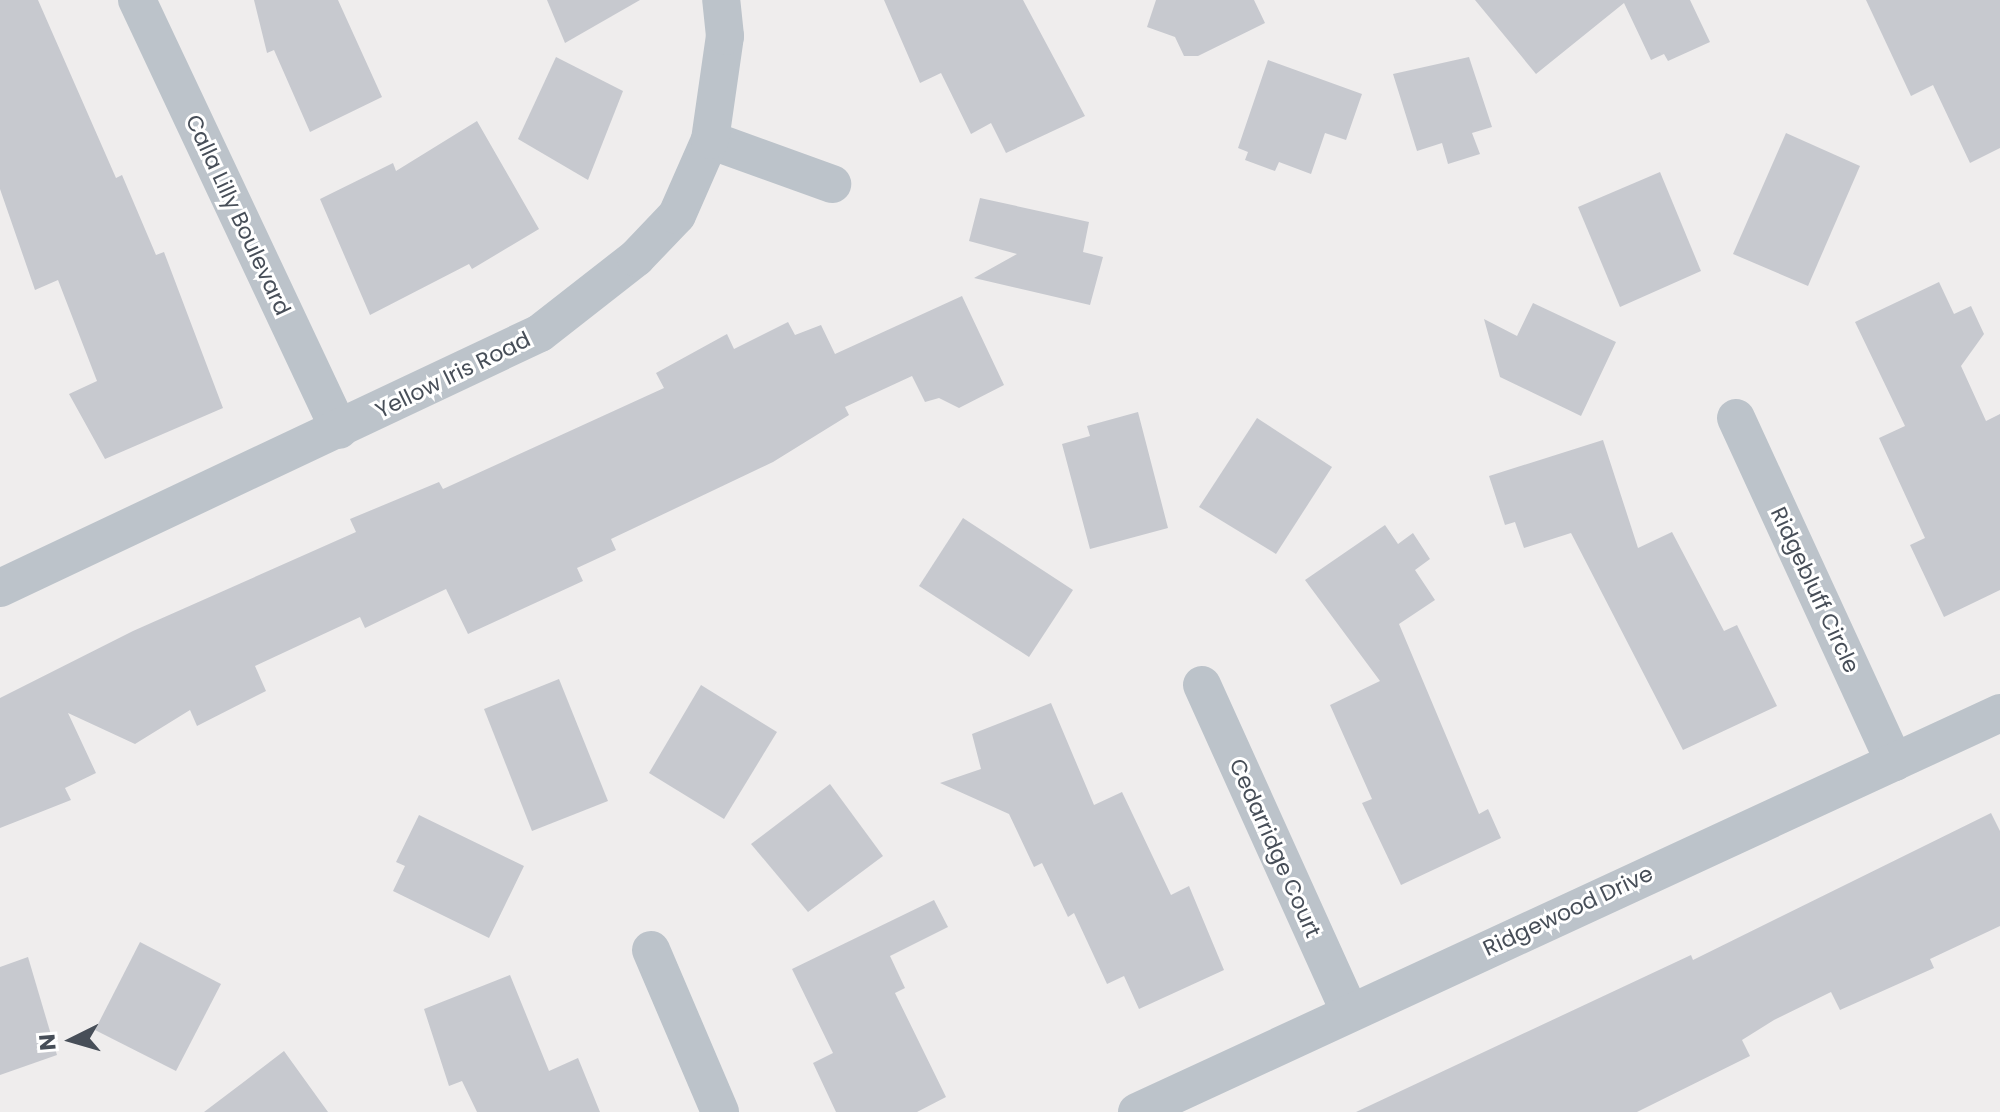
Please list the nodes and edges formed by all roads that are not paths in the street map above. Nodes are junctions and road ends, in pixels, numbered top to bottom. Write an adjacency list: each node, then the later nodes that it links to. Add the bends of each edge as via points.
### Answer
1 (137, 0): 6 (street, Calla Lilly Boulevard)
2 (721, 0): 3 (street, Yellow Iris Road, via 725,36)
3 (710, 140): 4 (street); 6 (street, Yellow Iris Road, via 677,215 636,258 540,333)
4 (832, 184)
5 (1736, 418): 10 (street, Ridgebluff Circle)
6 (339, 430): 7 (street, Yellow Iris Road)
7 (0, 588)
8 (1202, 685): 12 (street, Cedarridge Court)
9 (2000, 713): 10 (street, Ridgewood Drive)
10 (1894, 762): 12 (street, Ridgewood Drive)
11 (651, 950): 13 (street)
12 (1349, 1011): 14 (street, Ridgewood Drive)
13 (720, 1112)
14 (1137, 1112)

